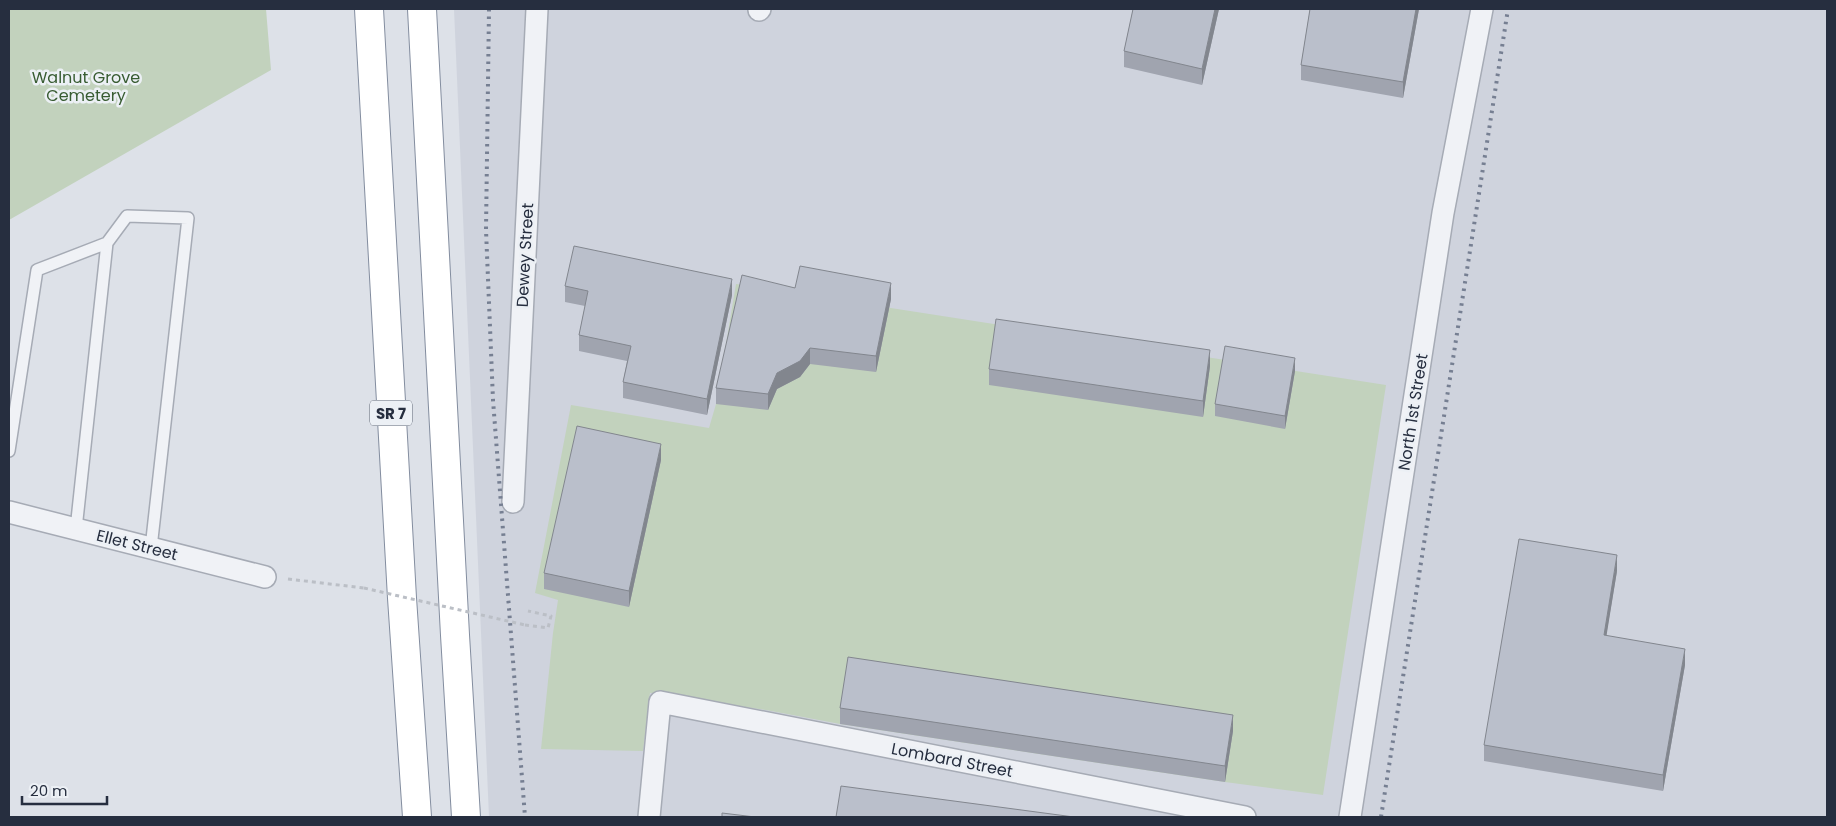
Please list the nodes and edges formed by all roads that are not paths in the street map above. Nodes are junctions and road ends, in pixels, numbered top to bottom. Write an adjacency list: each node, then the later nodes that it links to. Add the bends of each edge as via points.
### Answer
1 (369, 9): 12 (highway, SR 7)
2 (422, 9): 13 (highway)
3 (538, 9): 7 (street, Dewey Street)
4 (1482, 9): 16 (street, North 1st Street, via 1443,213)
5 (107, 243): 6 (lane, via 37,270); 9 (lane); 10 (lane, via 127,216 188,218)
6 (9, 451)
7 (514, 502)
8 (9, 512): 9 (street, Ellet Street)
9 (76, 529): 10 (street, Ellet Street)
10 (151, 548): 11 (street, Ellet Street)
11 (265, 577)
12 (416, 817)
13 (466, 817)
14 (649, 817): 15 (street, Lombard Street, via 660,702)
15 (1245, 817)
16 (1350, 817)

